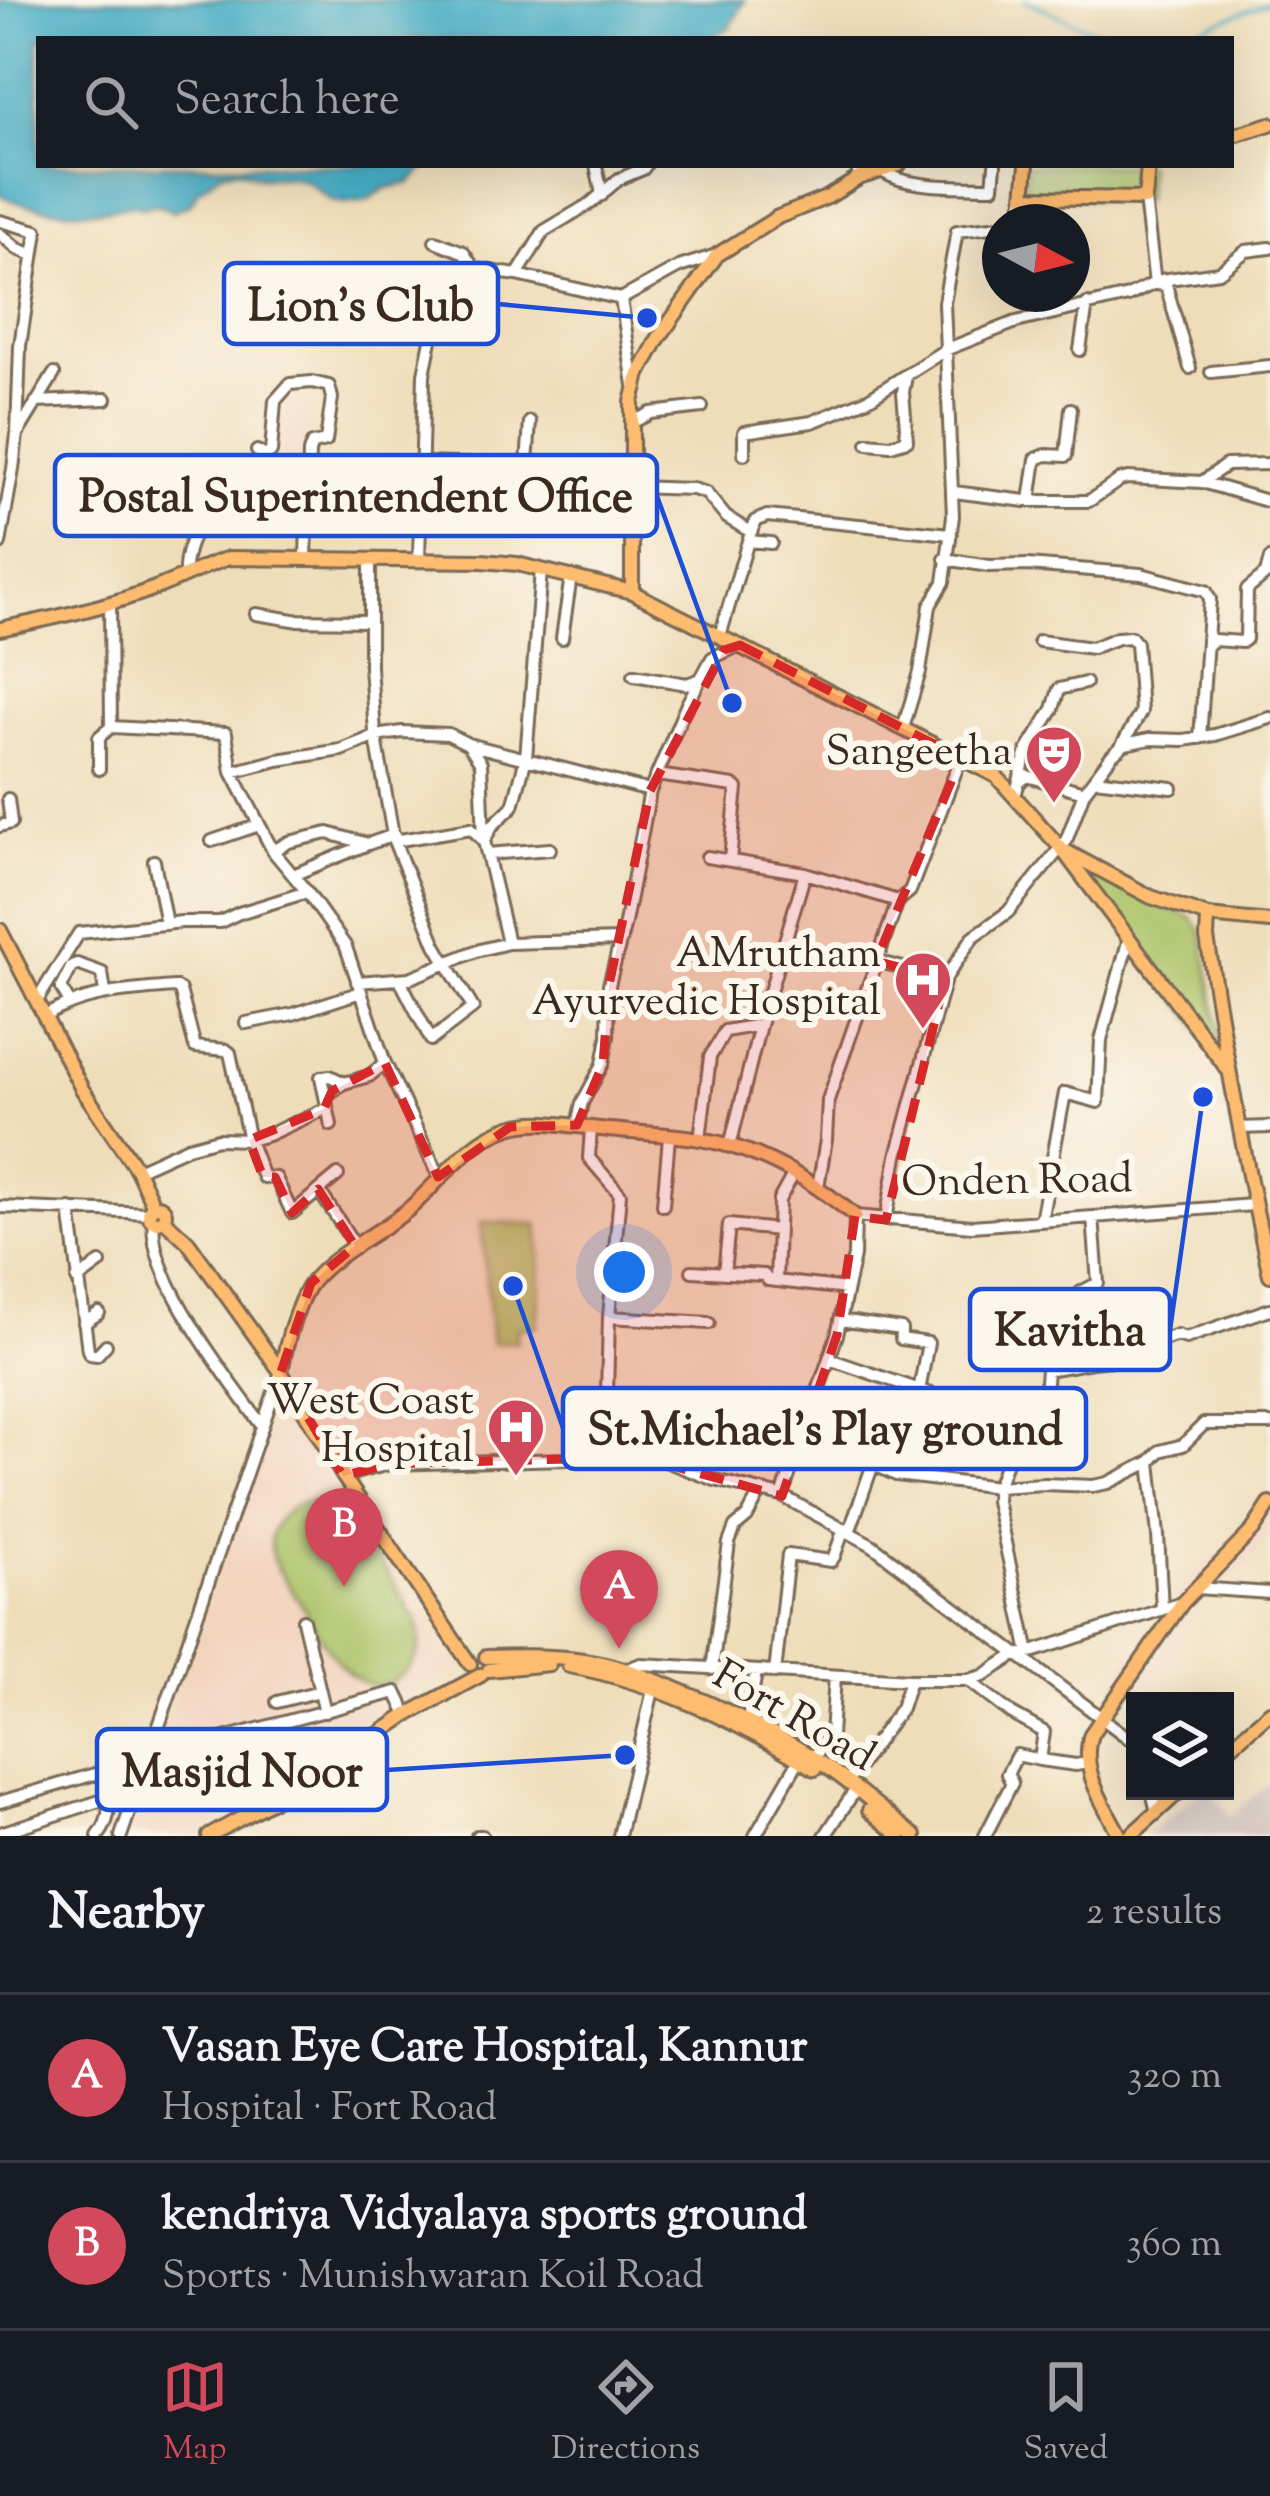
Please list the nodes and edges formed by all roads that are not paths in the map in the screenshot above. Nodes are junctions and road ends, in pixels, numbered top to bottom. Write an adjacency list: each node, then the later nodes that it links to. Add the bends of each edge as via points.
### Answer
1 (1270, 124): 2 (main road)
2 (1234, 135)
3 (597, 168): 10 (street)
4 (644, 168): 10 (street)
5 (995, 168): 8 (street, via 993,187 892,178)
6 (1027, 168): 11 (main road)
7 (1148, 168): 12 (main road)
8 (881, 169): 9 (main road)
9 (858, 171): 20 (main road, via 828,196)
10 (602, 195): 22 (street, via 544,231)
11 (1024, 197): 12 (main road); 13 (street)
12 (1145, 199): 23 (street)
13 (1022, 204)
14 (0, 220): 19 (street, via 37,231)
15 (982, 227): 28 (street, via 957,231)
16 (0, 234): 19 (street)
17 (435, 242): 21 (street, via 463,252)
18 (1270, 248): 23 (street, via 1246,251 1219,272)
19 (33, 255): 42 (street)
20 (717, 255): 24 (street); 35 (main road)
21 (475, 270): 22 (street); 46 (street, via 434,326 424,374)
22 (517, 275): 24 (street)
23 (1155, 284): 25 (street); 31 (street, via 1166,285)
24 (621, 299): 35 (street)
25 (1090, 303)
26 (1055, 312): 28 (street)
27 (1086, 312): 29 (street)
28 (945, 350): 34 (street); 51 (street)
29 (1080, 350)
30 (1270, 366): 32 (street)
31 (1190, 368)
32 (1211, 372)
33 (54, 374): 37 (street)
34 (906, 376): 43 (street, via 907,440); 45 (street, via 812,422 744,432)
35 (634, 387): 41 (main road)
36 (106, 400): 37 (street)
37 (36, 401): 42 (street)
38 (702, 407): 41 (street)
39 (1071, 409): 52 (street, via 1066,456 1036,459)
40 (530, 422): 46 (street, via 522,466)
41 (631, 423): 50 (main road)
42 (17, 434): 57 (street)
43 (868, 443)
44 (257, 451): 58 (street, via 271,452 275,400 290,384 329,386 326,441 309,452)
45 (744, 454)
46 (423, 464): 61 (street)
47 (1270, 464): 48 (street, via 1226,465)
48 (1202, 482): 52 (street, via 1129,478 1089,501); 53 (street)
49 (206, 487): 64 (street)
50 (632, 487): 55 (street, via 706,493); 66 (main road)
51 (954, 492): 52 (street); 54 (street)
52 (1030, 501)
53 (1270, 502)
54 (951, 534): 55 (street, via 766,516); 60 (street)
55 (750, 536): 56 (street); 71 (street)
56 (771, 543)
57 (0, 544)
58 (306, 558): 59 (main road); 64 (main road, via 230,558)
59 (370, 559): 61 (main road); 69 (street)
60 (946, 559): 75 (street, via 1141,574 1201,587 1210,599); 81 (street)
61 (419, 560): 63 (main road)
62 (1270, 560): 75 (street, via 1267,574 1246,590 1246,639)
63 (541, 570): 65 (main road); 86 (street)
64 (185, 574): 67 (main road)
65 (571, 576): 66 (main road); 72 (street)
66 (632, 592): 71 (main road)
67 (110, 603): 70 (main road); 80 (street)
68 (256, 614): 69 (street)
69 (369, 621): 82 (street)
70 (0, 629)
71 (720, 636): 74 (main road)
72 (562, 638)
73 (1039, 641): 85 (street, via 1136,643 1141,712)
74 (740, 645): 77 (street, via 712,658); 81 (main road)
75 (1208, 645): 83 (street)
76 (634, 675): 77 (street)
77 (701, 679): 90 (street)
78 (1084, 683): 93 (street, via 1059,688)
79 (1270, 718): 83 (street)
80 (111, 727): 88 (street, via 99,737); 89 (street, via 226,733)
81 (903, 728): 87 (main road)
82 (376, 736): 84 (street, via 448,734); 89 (street); 99 (street)
83 (1200, 737): 85 (street)
84 (468, 744): 86 (street); 102 (street, via 481,763)
85 (1122, 745): 91 (street)
86 (526, 758): 94 (street); 102 (street, via 513,806 492,826)
87 (961, 758): 93 (main road); 112 (street, via 910,891)
88 (99, 769)
89 (232, 772): 97 (street)
90 (657, 775): 94 (street); 108 (street, via 736,787)
91 (1094, 779): 92 (street); 95 (street)
92 (1172, 788)
93 (1017, 790): 95 (street, via 1027,776); 103 (main road)
94 (650, 791): 118 (street)
95 (1084, 793): 103 (street)
96 (8, 799): 98 (street, via 11,823)
97 (259, 825): 100 (street); 105 (street)
98 (0, 826)
99 (394, 838): 101 (street); 102 (street, via 472,828); 121 (street)
100 (212, 841)
101 (368, 844): 105 (street, via 328,833); 110 (street)
102 (485, 847): 104 (street); 119 (street)
103 (1061, 848): 113 (main road, via 1151,897); 117 (main road); 123 (street, via 1008,912 973,937)
104 (550, 849)
105 (273, 850): 110 (street)
106 (707, 856): 108 (street)
107 (154, 860): 115 (street)
108 (730, 860): 109 (street)
109 (806, 873): 112 (street); 130 (street)
110 (293, 875): 111 (street)
111 (307, 892): 115 (street, via 220,922); 124 (street, via 346,946)
112 (898, 901): 120 (street)
113 (1208, 916): 114 (main road); 132 (main road)
114 (1270, 922)
115 (166, 924): 126 (street, via 79,932)
116 (0, 930): 126 (main road)
117 (1129, 938): 132 (main road); 157 (street, via 1101,1040 1098,1102 1065,1093)
118 (621, 940): 119 (street); 136 (street, via 608,985 603,1064 582,1103)
119 (508, 943): 121 (street)
120 (876, 962): 123 (street); 147 (street, via 828,1100)
121 (446, 963): 122 (street); 122 (street, via 473,1008 430,1040)
122 (400, 980): 124 (street)
123 (945, 980): 156 (street)
124 (359, 987): 129 (street); 131 (street)
125 (106, 992): 127 (street); 127 (street, via 102,973 77,964 61,988); 141 (street, via 180,990 195,1047 230,1053)
126 (38, 999): 128 (main road)
127 (70, 1003): 128 (street)
128 (45, 1016): 143 (main road)
129 (245, 1023)
130 (760, 1025): 140 (street, via 725,1031 710,1057); 142 (street)
131 (385, 1063): 133 (street); 146 (street)
132 (1228, 1070): 138 (main road)
133 (344, 1083): 134 (street); 134 (street, via 322,1075)
134 (327, 1102): 135 (street); 141 (street)
135 (331, 1125)
136 (584, 1126): 139 (main road); 146 (main road, via 510,1127); 170 (street, via 590,1158 620,1194)
137 (1270, 1127): 138 (street)
138 (1239, 1128): 150 (main road)
139 (669, 1137): 140 (main road); 149 (street)
140 (700, 1139): 142 (main road)
141 (249, 1140): 143 (street, via 218,1138); 148 (street, via 263,1177 276,1178 292,1213)
142 (730, 1146): 144 (main road)
143 (137, 1170): 153 (main road)
144 (794, 1173): 147 (main road); 158 (street, via 779,1200)
145 (338, 1174): 148 (street)
146 (440, 1178): 159 (main road)
147 (818, 1187): 154 (main road)
148 (320, 1192): 159 (street)
149 (663, 1205)
150 (1253, 1205): 155 (street, Onden Road); 160 (main road)
151 (0, 1207): 152 (street)
152 (70, 1209): 153 (street); 165 (street)
153 (155, 1215): 177 (main road, via 188,1242); 180 (street, via 173,1296)
154 (855, 1216): 156 (street, Onden Road); 167 (street)
155 (1093, 1217): 157 (street, Onden Road); 176 (street, via 1098,1283 1081,1292)
156 (886, 1220): 157 (street, Onden Road)
157 (1041, 1221)
158 (778, 1230): 163 (street, via 729,1225); 166 (street)
159 (356, 1247): 177 (main road, via 310,1282)
160 (1267, 1247): 164 (main road)
161 (100, 1264): 165 (street)
162 (692, 1271): 163 (street)
163 (724, 1273): 166 (street)
164 (1270, 1275)
165 (77, 1280): 172 (street)
166 (776, 1281): 167 (street)
167 (847, 1289): 171 (street)
168 (1270, 1310): 176 (street, via 1186,1338 1177,1334 1135,1358)
169 (99, 1313): 172 (street)
170 (609, 1317): 173 (street); 185 (street, via 607,1394 644,1408)
171 (840, 1320): 175 (street); 178 (street, via 901,1329 901,1339 928,1343)
172 (84, 1323): 174 (street, via 90,1354)
173 (709, 1323)
174 (106, 1345)
175 (829, 1359): 178 (street); 183 (street)
176 (1092, 1362): 181 (street, via 1047,1370 1043,1418)
177 (280, 1372): 180 (street); 187 (main road)
178 (920, 1391): 182 (street, via 961,1406)
179 (1270, 1424): 184 (street, via 1204,1424)
180 (262, 1426): 218 (street)
181 (1018, 1430): 182 (street); 188 (street)
182 (971, 1432): 186 (street, via 967,1450)
183 (799, 1440): 186 (street); 190 (street)
184 (1150, 1462): 188 (street, via 1094,1486); 196 (street)
185 (672, 1464): 187 (street, via 640,1457 410,1463); 189 (street)
186 (873, 1464): 188 (street, via 896,1475); 192 (street)
187 (343, 1476): 200 (main road)
188 (997, 1487): 198 (street)
189 (760, 1491): 190 (street); 202 (street, via 729,1543)
190 (782, 1496): 192 (street)
191 (1270, 1504): 193 (main road)
192 (844, 1529): 199 (street); 204 (street, via 831,1561 788,1555)
193 (1196, 1588): 194 (street); 195 (main road)
194 (1270, 1593)
195 (1182, 1603): 196 (street); 214 (main road)
196 (1162, 1609): 198 (street)
197 (303, 1620): 209 (street)
198 (1029, 1653): 199 (street)
199 (1015, 1655): 207 (street); 214 (street)
200 (476, 1663): 201 (main road, Fort Road, via 576,1660); 208 (main road, Fort Road, via 571,1666); 213 (main road, via 460,1685)
201 (625, 1670): 202 (street); 208 (main road, Fort Road)
202 (712, 1670): 203 (street)
203 (756, 1672): 204 (street); 215 (street)
204 (775, 1673): 205 (street)
205 (835, 1676): 206 (street); 219 (street, via 831,1736)
206 (910, 1680): 207 (street); 223 (street)
207 (968, 1680): 220 (street, via 1044,1732)
208 (654, 1685): 215 (main road, Fort Road); 234 (street)
209 (320, 1691): 210 (street); 211 (street)
210 (277, 1702)
211 (325, 1712): 213 (street, via 398,1692); 218 (street)
212 (1270, 1712): 217 (main road)
213 (407, 1715): 233 (main road)
214 (1101, 1718): 216 (street); 221 (main road)
215 (746, 1725): 219 (main road, Fort Road)
216 (1126, 1736)
217 (1234, 1743)
218 (146, 1759): 222 (street); 232 (street)
219 (806, 1759): 223 (main road, Fort Road); 235 (street)
220 (1040, 1760): 221 (street); 238 (street, via 1017,1754)
221 (1087, 1763): 239 (main road)
222 (102, 1772): 224 (street); 227 (street)
223 (850, 1789): 229 (main road, Fort Road); 236 (street)
224 (109, 1798): 230 (street); 231 (street)
225 (1155, 1800): 228 (street)
226 (1171, 1800): 228 (main road)
227 (0, 1802)
228 (1157, 1813): 240 (main road)
229 (896, 1829): 237 (main road, Fort Road)
230 (0, 1833)
231 (98, 1836)
232 (121, 1836)
233 (209, 1836)
234 (619, 1836)
235 (755, 1836)
236 (825, 1836)
237 (916, 1836)
238 (985, 1836)
239 (1120, 1836)
240 (1130, 1836)

